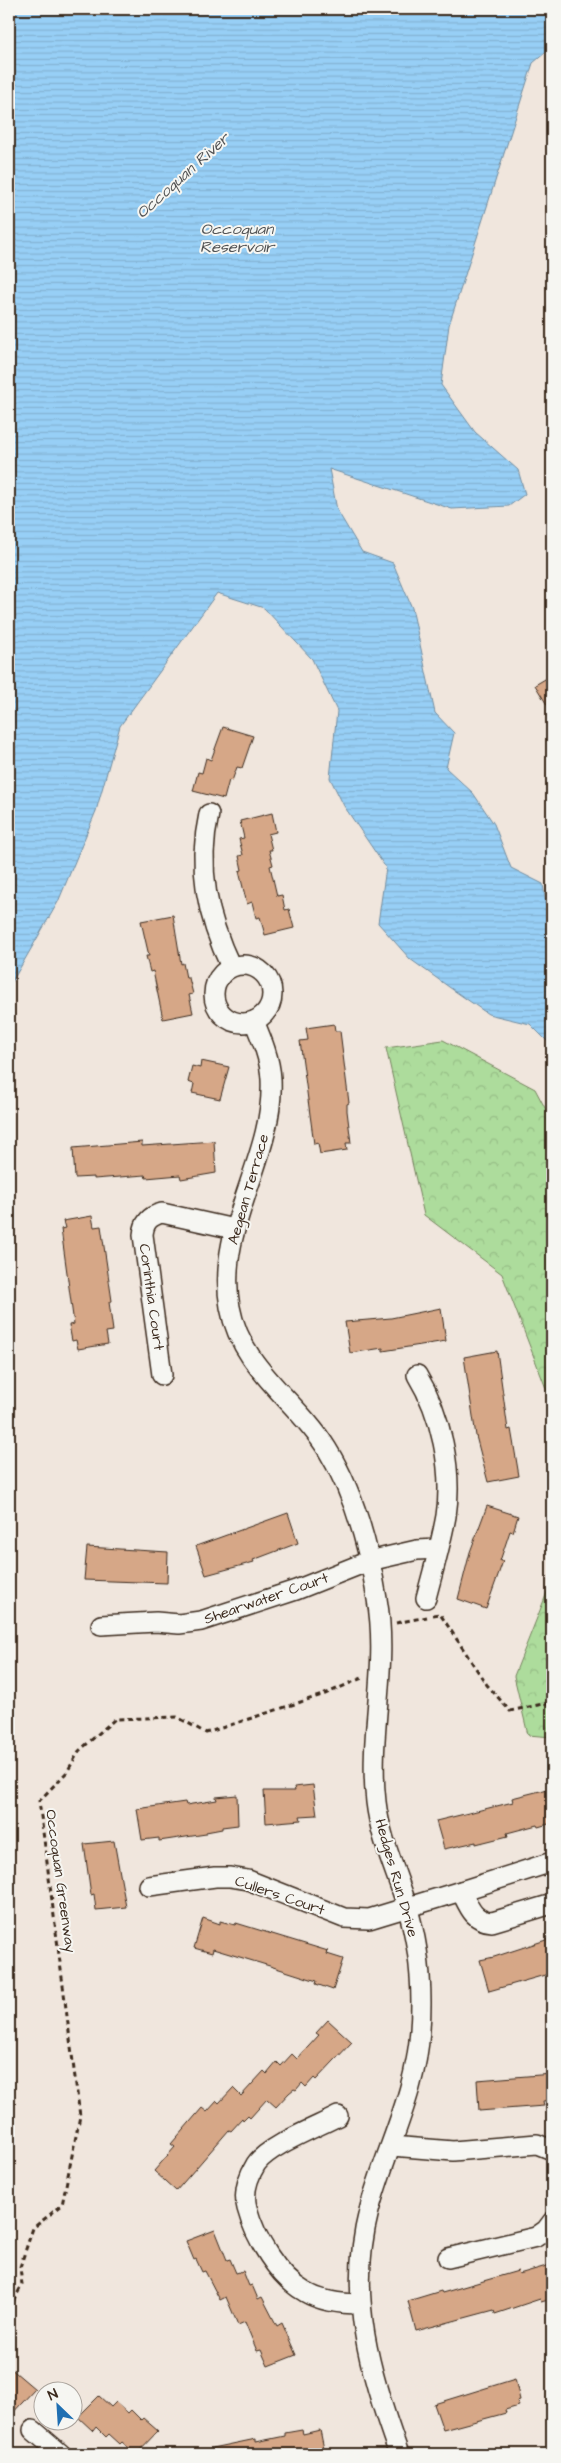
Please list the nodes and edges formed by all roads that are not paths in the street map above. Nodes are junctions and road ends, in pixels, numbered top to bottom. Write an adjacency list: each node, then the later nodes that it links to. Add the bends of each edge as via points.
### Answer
1 (209, 814): 2 (street, via 204,884 218,940)
2 (231, 966): 3 (street, via 217,978 213,988 217,1008 233,1022 244,1024); 3 (street, via 252,965 269,978 272,995 268,1008)
3 (254, 1021): 4 (street, Aegean Terrace, via 268,1059 270,1101 263,1142)
4 (234, 1229): 5 (street, Corinthia Court, via 162,1212 147,1221 144,1235); 7 (street, Aegean Terrace, via 228,1278 230,1307 244,1344 275,1390 308,1423)
5 (162, 1375)
6 (417, 1375): 8 (street, via 435,1411 444,1452 446,1514)
7 (326, 1448): 9 (street, Hedges Run Drive, via 348,1493)
8 (438, 1549): 9 (street, Shearwater Court, via 410,1551); 10 (street)
9 (369, 1561): 11 (street, Shearwater Court, via 296,1590 201,1621); 16 (street, Hedges Run Drive, via 380,1624 381,1680 374,1745 376,1806)
10 (426, 1598)
11 (101, 1625)
12 (552, 1862): 14 (street, Cullers Court)
13 (149, 1886): 16 (street, Cullers Court, via 230,1877 248,1880 356,1920)
14 (461, 1891): 15 (street, via 471,1911 483,1921 492,1922); 16 (street, Cullers Court)
15 (552, 1904)
16 (408, 1908): 18 (street, Hedges Run Drive, via 422,1994 420,2033 406,2109)
17 (338, 2116): 22 (street, via 268,2152 257,2162 246,2190 247,2207 271,2256 290,2281 322,2300)
18 (392, 2146): 19 (street, via 453,2151 538,2144); 22 (street, Hedges Run Drive, via 369,2211 361,2253)
19 (552, 2150)
20 (552, 2222): 21 (street, via 536,2237)
21 (448, 2258)
22 (360, 2304): 25 (street, Hedges Run Drive, via 375,2384)
23 (33, 2430): 24 (street)
24 (60, 2454)
25 (399, 2454)

